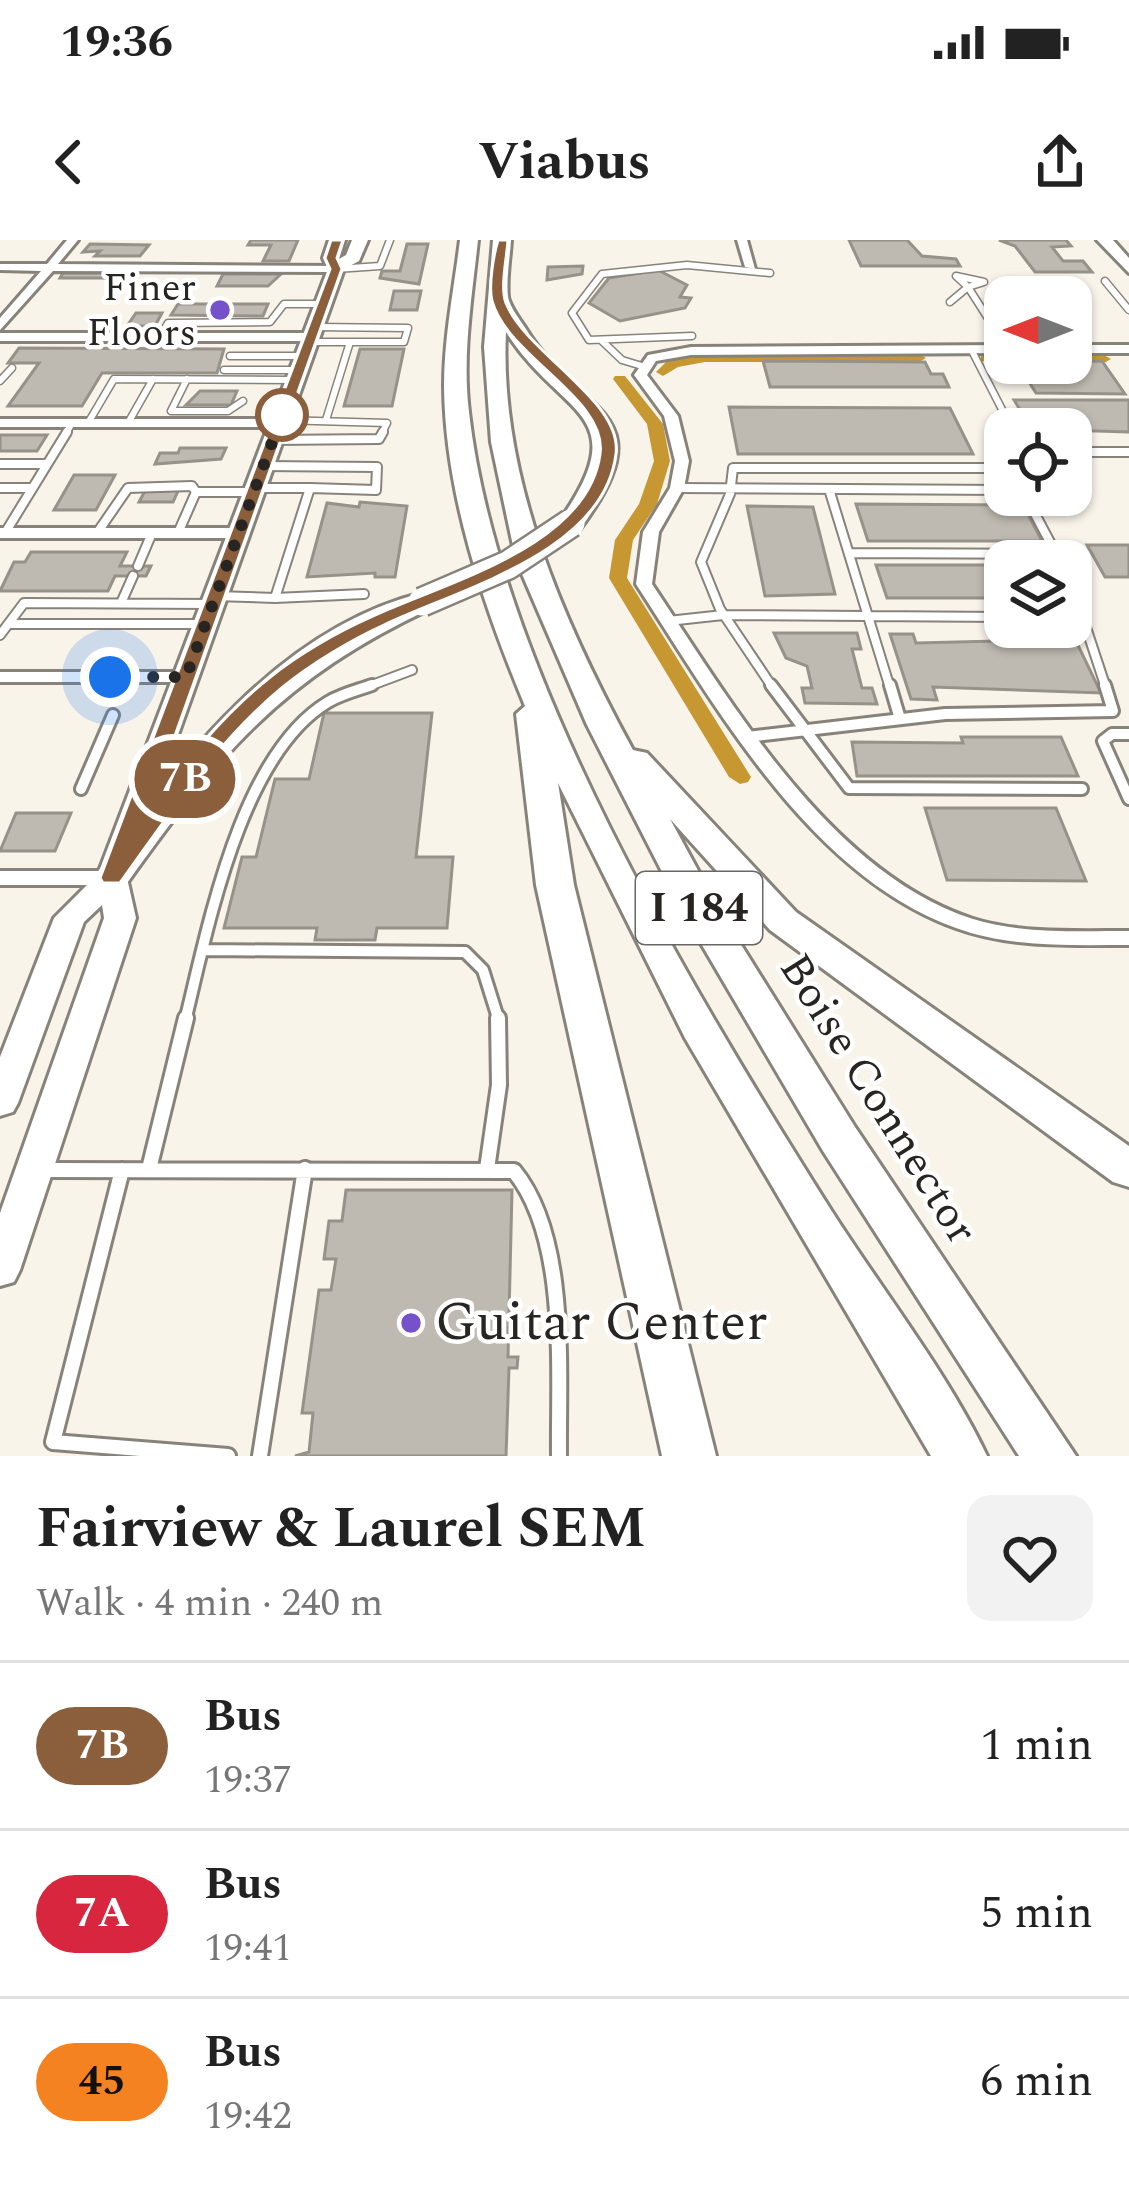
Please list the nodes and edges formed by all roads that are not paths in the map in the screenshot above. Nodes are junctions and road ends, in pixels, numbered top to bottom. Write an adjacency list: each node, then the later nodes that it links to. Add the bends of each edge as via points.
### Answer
1 (74, 240): 12 (street)
2 (338, 240): 9 (main road, via 331,258)
3 (360, 240): 9 (main road, via 353,258)
4 (390, 240): 9 (lane, via 380,266)
5 (469, 240): 79 (highway, I 184, via 456,409 470,496)
6 (502, 240): 16 (highway, Boise Connector / I 184)
7 (742, 240): 10 (street)
8 (1105, 240): 13 (main road)
9 (337, 267): 12 (street); 18 (main road)
10 (751, 267): 14 (lane); 26 (lane, via 602,274 572,313 590,340)
11 (0, 268): 12 (street)
12 (50, 268): 21 (street)
13 (1129, 268)
14 (770, 273)
15 (1105, 281): 19 (lane)
16 (498, 300): 84 (highway, Boise Connector / I 184, via 503,442 530,560); 92 (highway, bridge, via 532,353 604,425 609,452 594,496 571,524 508,565 337,641 278,680 211,742)
17 (950, 302): 20 (lane, via 964,288)
18 (323, 304): 24 (lane, via 284,304 270,322 168,322); 32 (main road)
19 (1129, 310)
20 (984, 311)
21 (0, 326)
22 (692, 336): 26 (lane)
23 (0, 337): 24 (street)
24 (160, 337): 25 (street)
25 (239, 337): 32 (street); 33 (lane)
26 (601, 340): 34 (lane, via 622,360)
27 (350, 342): 32 (lane); 32 (lane, via 404,342 408,328); 42 (lane)
28 (984, 348): 29 (street)
29 (970, 349): 34 (street, via 765,343); 40 (lane)
30 (1092, 349): 31 (street)
31 (1129, 349)
32 (305, 352): 33 (lane); 36 (lane); 46 (main road)
33 (230, 356): 36 (lane)
34 (647, 362): 57 (street, via 640,375 679,438)
35 (12, 368): 38 (lane)
36 (222, 375): 39 (lane)
37 (153, 379): 39 (lane); 44 (lane, via 114,379); 45 (lane)
38 (0, 381)
39 (186, 382): 41 (lane); 41 (lane, via 245,386 244,399 233,411)
40 (1001, 408)
41 (168, 417): 45 (street); 46 (street)
42 (326, 420): 46 (lane); 46 (lane, via 386,422 385,435)
43 (0, 423): 44 (street)
44 (80, 423): 45 (street); 50 (lane)
45 (128, 423)
46 (277, 428): 52 (main road)
47 (1092, 452): 48 (lane)
48 (1129, 452)
49 (0, 464): 50 (lane)
50 (47, 464): 55 (lane)
51 (984, 468): 58 (lane, via 733,468)
52 (257, 482): 56 (lane); 56 (lane, via 376,466 379,473 376,490); 60 (lane); 65 (main road)
53 (984, 486): 59 (lane)
54 (0, 488): 55 (lane)
55 (32, 488): 61 (lane)
56 (310, 488): 69 (lane)
57 (677, 488): 58 (lane); 75 (street, via 651,532 644,584)
58 (736, 489): 59 (lane); 72 (lane, via 700,558)
59 (830, 489): 66 (lane)
60 (196, 492): 62 (lane, via 128,488); 64 (lane)
61 (2, 532): 62 (street)
62 (97, 532): 63 (street)
63 (152, 533): 64 (street); 70 (lane)
64 (178, 533): 65 (street)
65 (238, 533): 71 (main road)
66 (849, 553): 67 (lane); 73 (lane)
67 (984, 556)
68 (364, 594): 69 (lane)
69 (275, 598): 71 (lane)
70 (121, 603): 71 (lane); 76 (lane, via 24,603)
71 (211, 608): 76 (lane); 81 (main road)
72 (723, 615): 73 (lane); 75 (lane); 85 (lane)
73 (869, 616): 74 (lane); 83 (lane)
74 (984, 617)
75 (668, 620): 87 (street)
76 (2, 628)
77 (1092, 639): 83 (lane, via 1113,711)
78 (412, 670): 94 (lane, via 329,701 297,727 256,792 222,870)
79 (526, 674): 107 (highway, via 555,885); 108 (highway, I 184, via 624,891 758,1136)
80 (0, 677): 81 (street)
81 (186, 677): 92 (main road)
82 (113, 715): 88 (lane)
83 (900, 719): 85 (lane)
84 (603, 725): 102 (highway, via 783,921); 109 (highway, Boise Connector / I 184, via 701,911 816,1101)
85 (805, 728): 87 (lane); 89 (lane, via 849,788)
86 (1129, 734): 90 (lane, via 1103,740)
87 (747, 737): 93 (street, via 862,864 910,898 964,924)
88 (81, 789)
89 (1082, 789)
90 (1129, 799)
91 (0, 878): 92 (street)
92 (112, 878): 95 (main road, via 70,918); 100 (main road, via 120,918)
93 (1129, 938)
94 (206, 950): 97 (lane); 99 (lane, via 465,952 479,961 502,1056)
95 (10, 1052): 96 (main road)
96 (0, 1103)
97 (149, 1169): 98 (lane); 101 (lane)
98 (305, 1169): 99 (lane); 105 (lane)
99 (487, 1169): 106 (lane, via 526,1180 546,1240)
100 (35, 1170): 101 (lane); 103 (main road)
101 (122, 1170): 104 (lane, via 53,1442)
102 (1129, 1170)
103 (0, 1270)
104 (228, 1456)
105 (260, 1456)
106 (559, 1456)
107 (689, 1456)
108 (960, 1456)
109 (1048, 1456)

